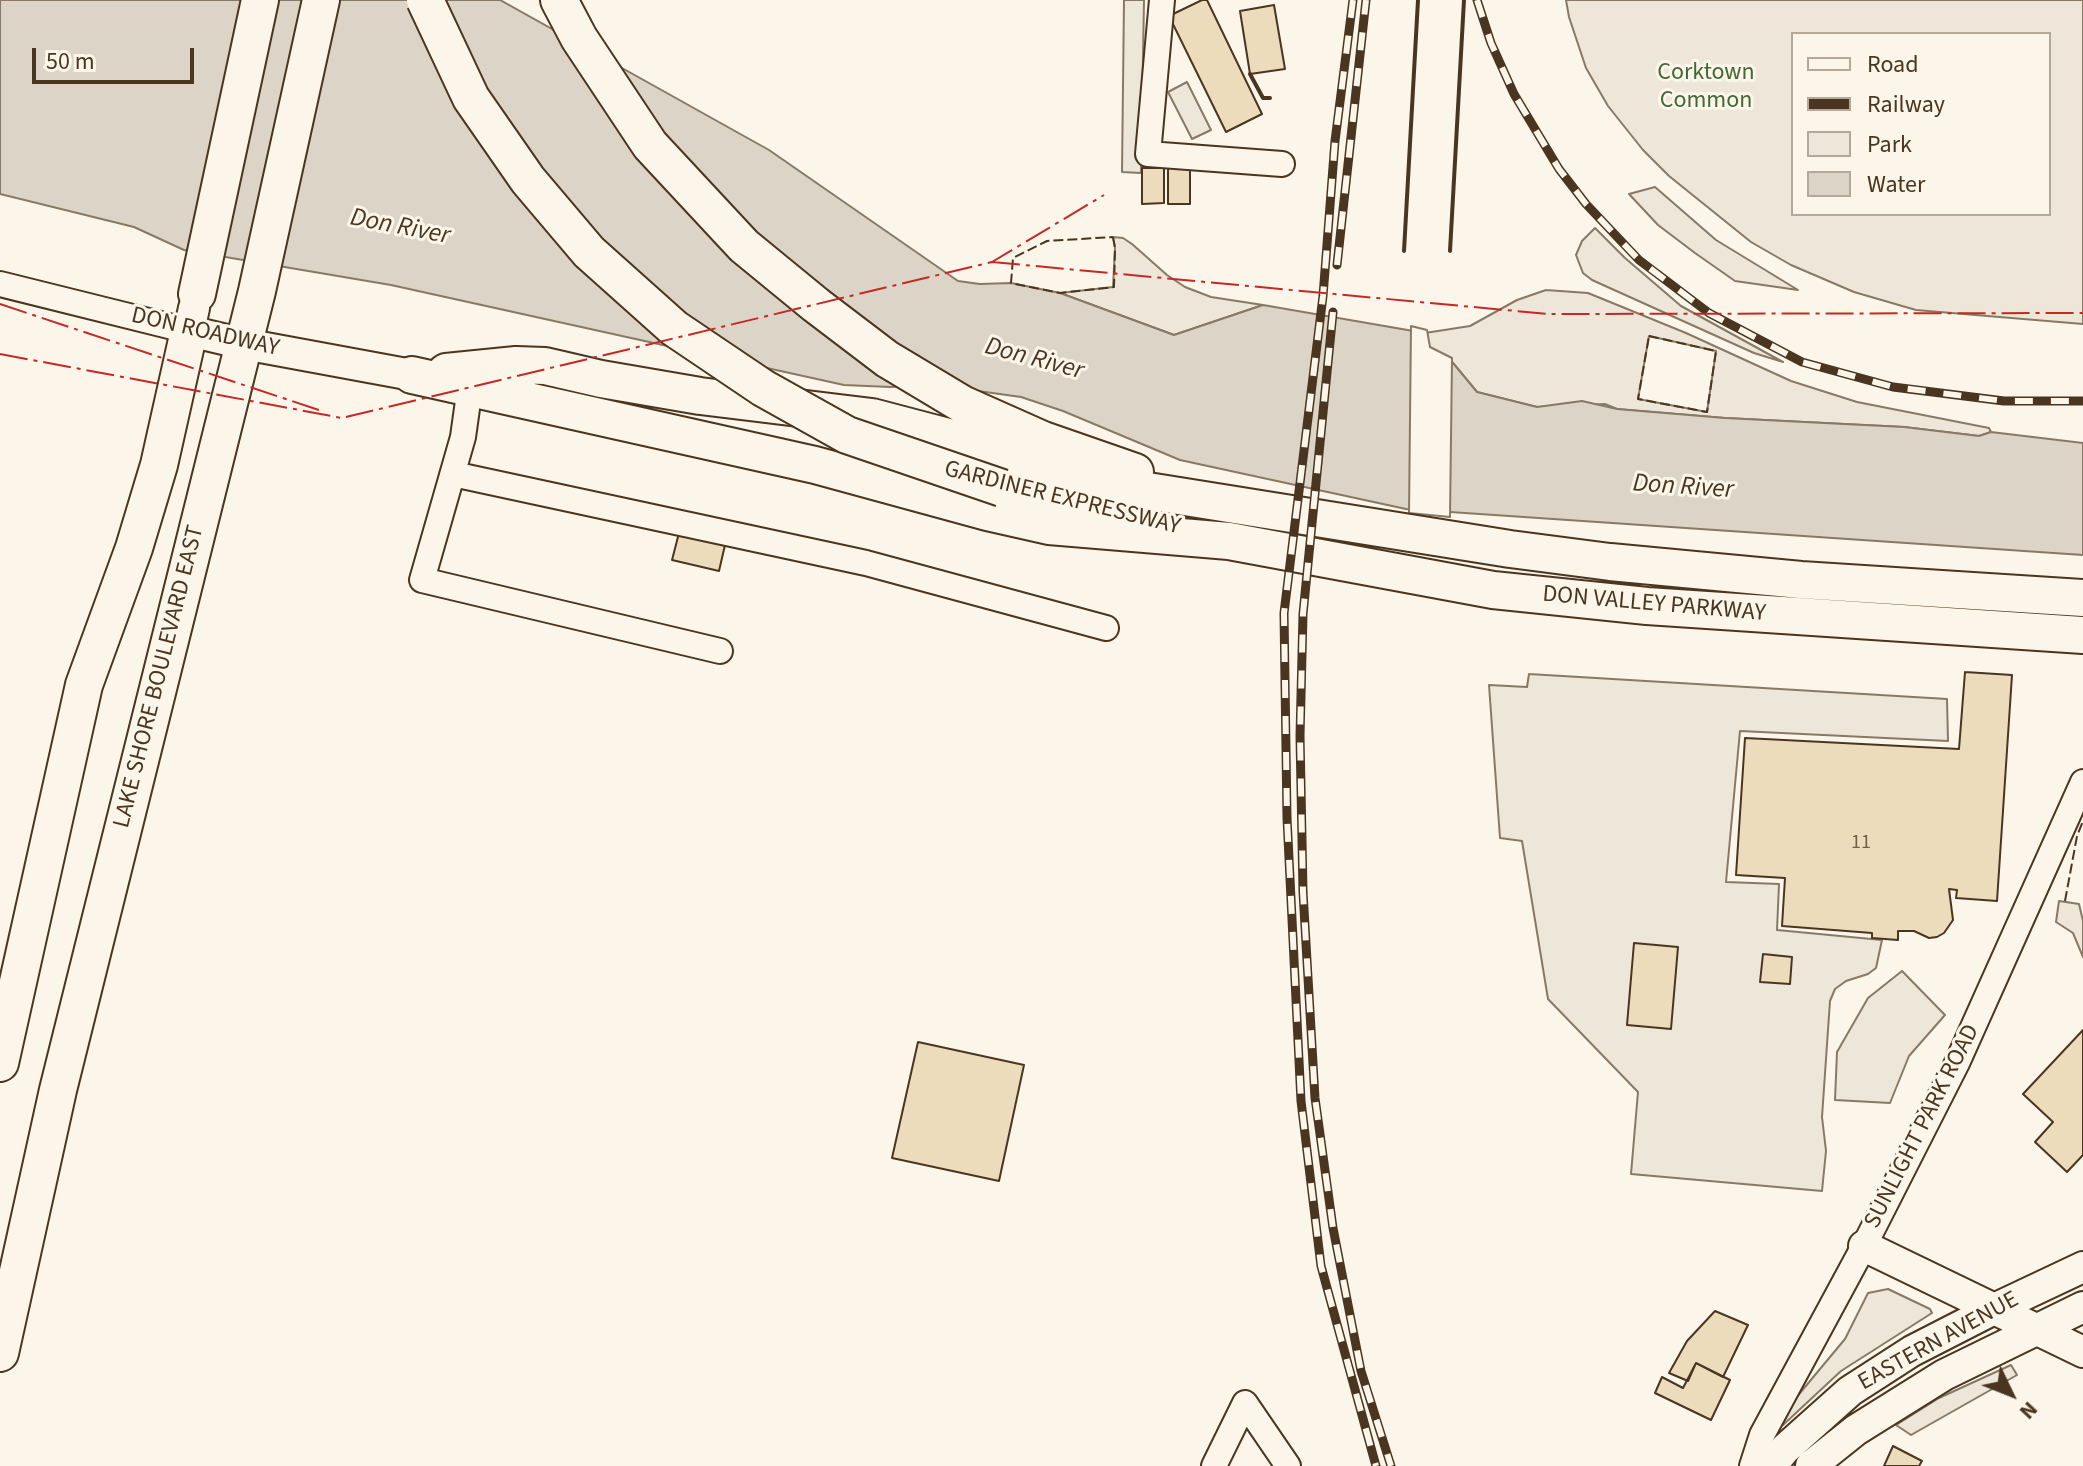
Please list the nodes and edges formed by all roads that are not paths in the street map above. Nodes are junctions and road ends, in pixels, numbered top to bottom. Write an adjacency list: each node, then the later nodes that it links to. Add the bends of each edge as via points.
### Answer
1 (260, 0): 8 (highway)
2 (321, 0): 10 (highway, LAKE SHORE BOULEVARD EAST)
3 (425, 0): 15 (highway, GARDINER EXPRESSWAY, bridge, via 471,98 528,180 589,252 674,328 763,388 847,435 1002,488)
4 (559, 0): 14 (highway, via 650,145 744,246 887,359 962,404 1043,440)
5 (1162, 0): 6 (street, via 1148,154)
6 (1282, 164)
7 (0, 284): 9 (street, DON ROADWAY)
8 (197, 294): 9 (main road)
9 (189, 331): 10 (main road, DON ROADWAY); 21 (highway, via 159,465 84,685)
10 (244, 344): 11 (main road, DON ROADWAY); 28 (highway, LAKE SHORE BOULEVARD EAST, via 58,1090)
11 (412, 375): 12 (highway); 14 (highway, via 545,366 700,396 872,417 1079,480)
12 (470, 387): 13 (street); 15 (highway, via 815,465 1049,526)
13 (453, 474): 17 (street, via 866,563); 19 (street, via 422,580)
14 (1247, 506): 16 (highway, DON VALLEY PARKWAY, via 1610,562)
15 (1229, 541): 18 (highway, DON VALLEY PARKWAY, via 1509,592)
16 (2083, 598)
17 (1106, 628)
18 (2083, 635)
19 (720, 651)
20 (2083, 782): 22 (street, SUNLIGHT PARK ROAD, via 1957,1063)
21 (0, 1063)
22 (1864, 1246): 25 (main road); 31 (street, SUNLIGHT PARK ROAD, via 1762,1435)
23 (2083, 1267): 25 (main road, EASTERN AVENUE)
24 (2083, 1307): 26 (main road, EASTERN AVENUE)
25 (1994, 1309): 26 (main road); 32 (main road, EASTERN AVENUE, via 1912,1351 1850,1391)
26 (2037, 1330): 27 (main road); 33 (main road, EASTERN AVENUE, via 1931,1383 1856,1430)
27 (2083, 1352)
28 (0, 1353)
29 (1214, 1466): 30 (street, via 1245,1403)
30 (1288, 1466)
31 (1752, 1466)
32 (1771, 1466)
33 (1811, 1466)

